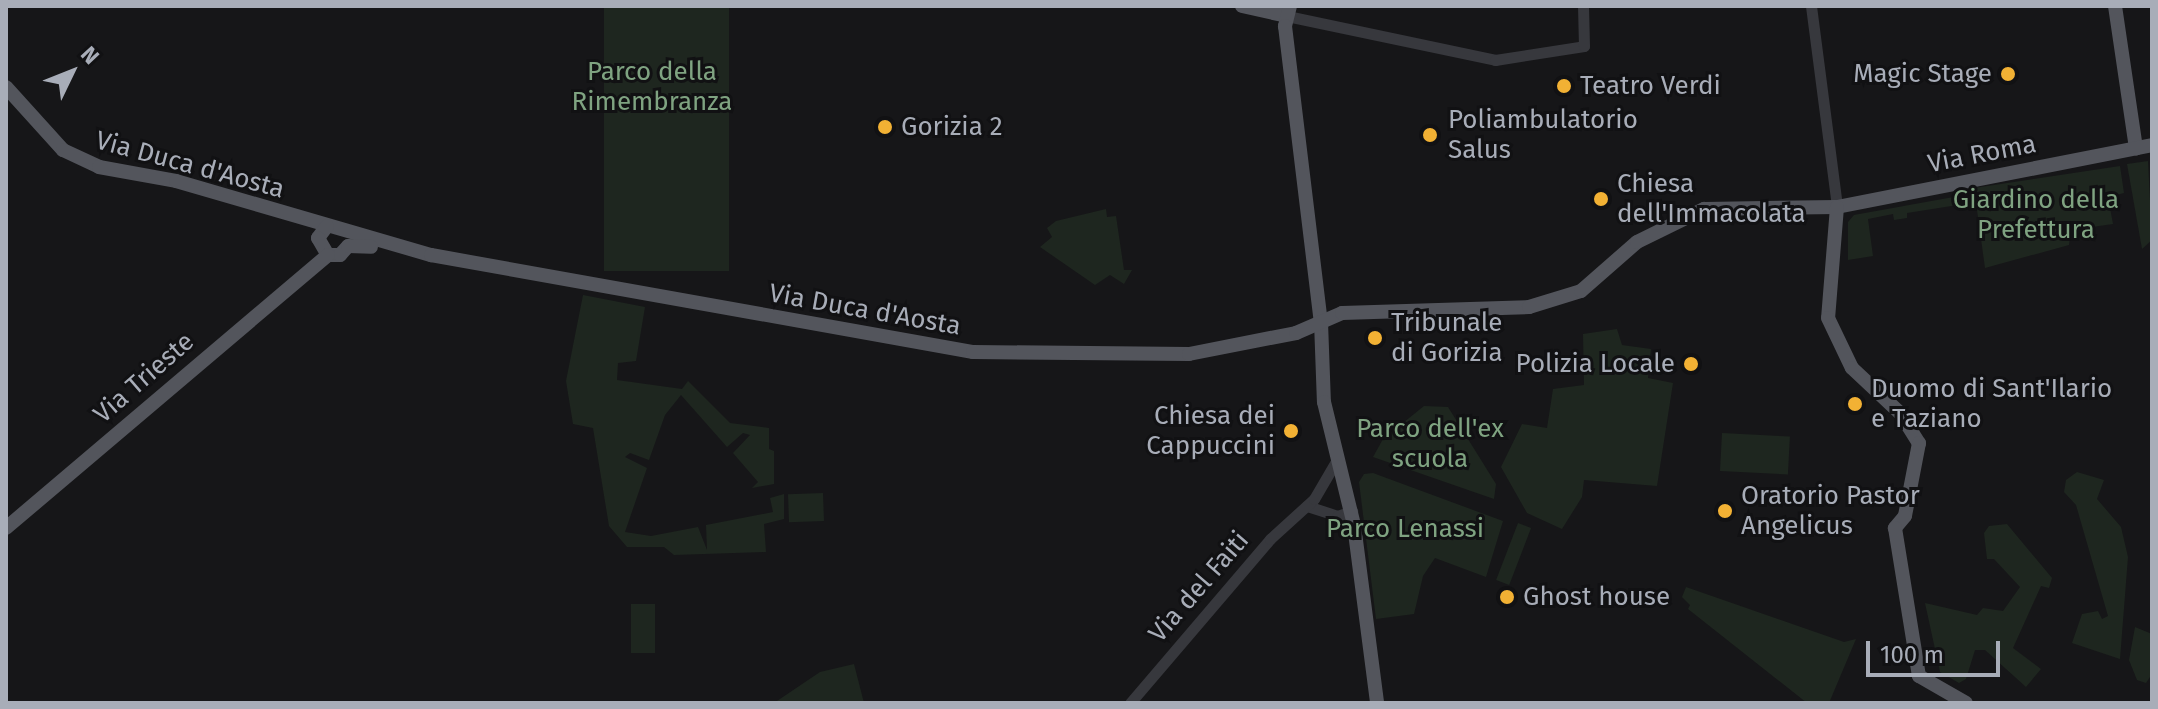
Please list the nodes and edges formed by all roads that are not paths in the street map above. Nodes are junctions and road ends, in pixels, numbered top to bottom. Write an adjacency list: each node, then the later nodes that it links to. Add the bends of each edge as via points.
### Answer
1 (1242, 6): 5 (main road)
2 (1583, 6): 5 (street, via 1584,46 1495,60)
3 (1811, 6): 9 (street)
4 (2115, 6): 8 (main road)
5 (1289, 11): 14 (main road)
6 (6, 87): 10 (main road, Via Duca d'Aosta, via 63,150 99,167 176,181)
7 (2152, 145): 8 (main road, Via Roma)
8 (2136, 148): 9 (main road, Via Roma)
9 (1837, 207): 13 (main road, Via Roma, via 1704,209 1655,231); 21 (main road, via 1828,318 1852,368 1900,413 1919,443 1905,516 1895,528 1919,676)
10 (324, 229): 11 (main road, Via Duca d'Aosta, via 340,225); 12 (main road)
11 (348, 240): 12 (main road, Via Duca d'Aosta, via 340,255); 14 (main road, Via Duca d'Aosta, via 973,352 1189,354 1296,333)
12 (324, 252): 18 (main road, Via Trieste)
13 (1606, 269): 14 (main road, Via Duca d'Aosta, via 1581,291 1529,307 1342,313)
14 (1321, 322): 15 (main road, via 1324,402)
15 (1341, 470): 16 (street); 16 (street); 17 (main road)
16 (1311, 503): 17 (street, via 1337,516); 19 (street, Via del Faiti, via 1270,539)
17 (1352, 511): 20 (main road)
18 (6, 528)
19 (1130, 703)
20 (1377, 703)
21 (1966, 703)

